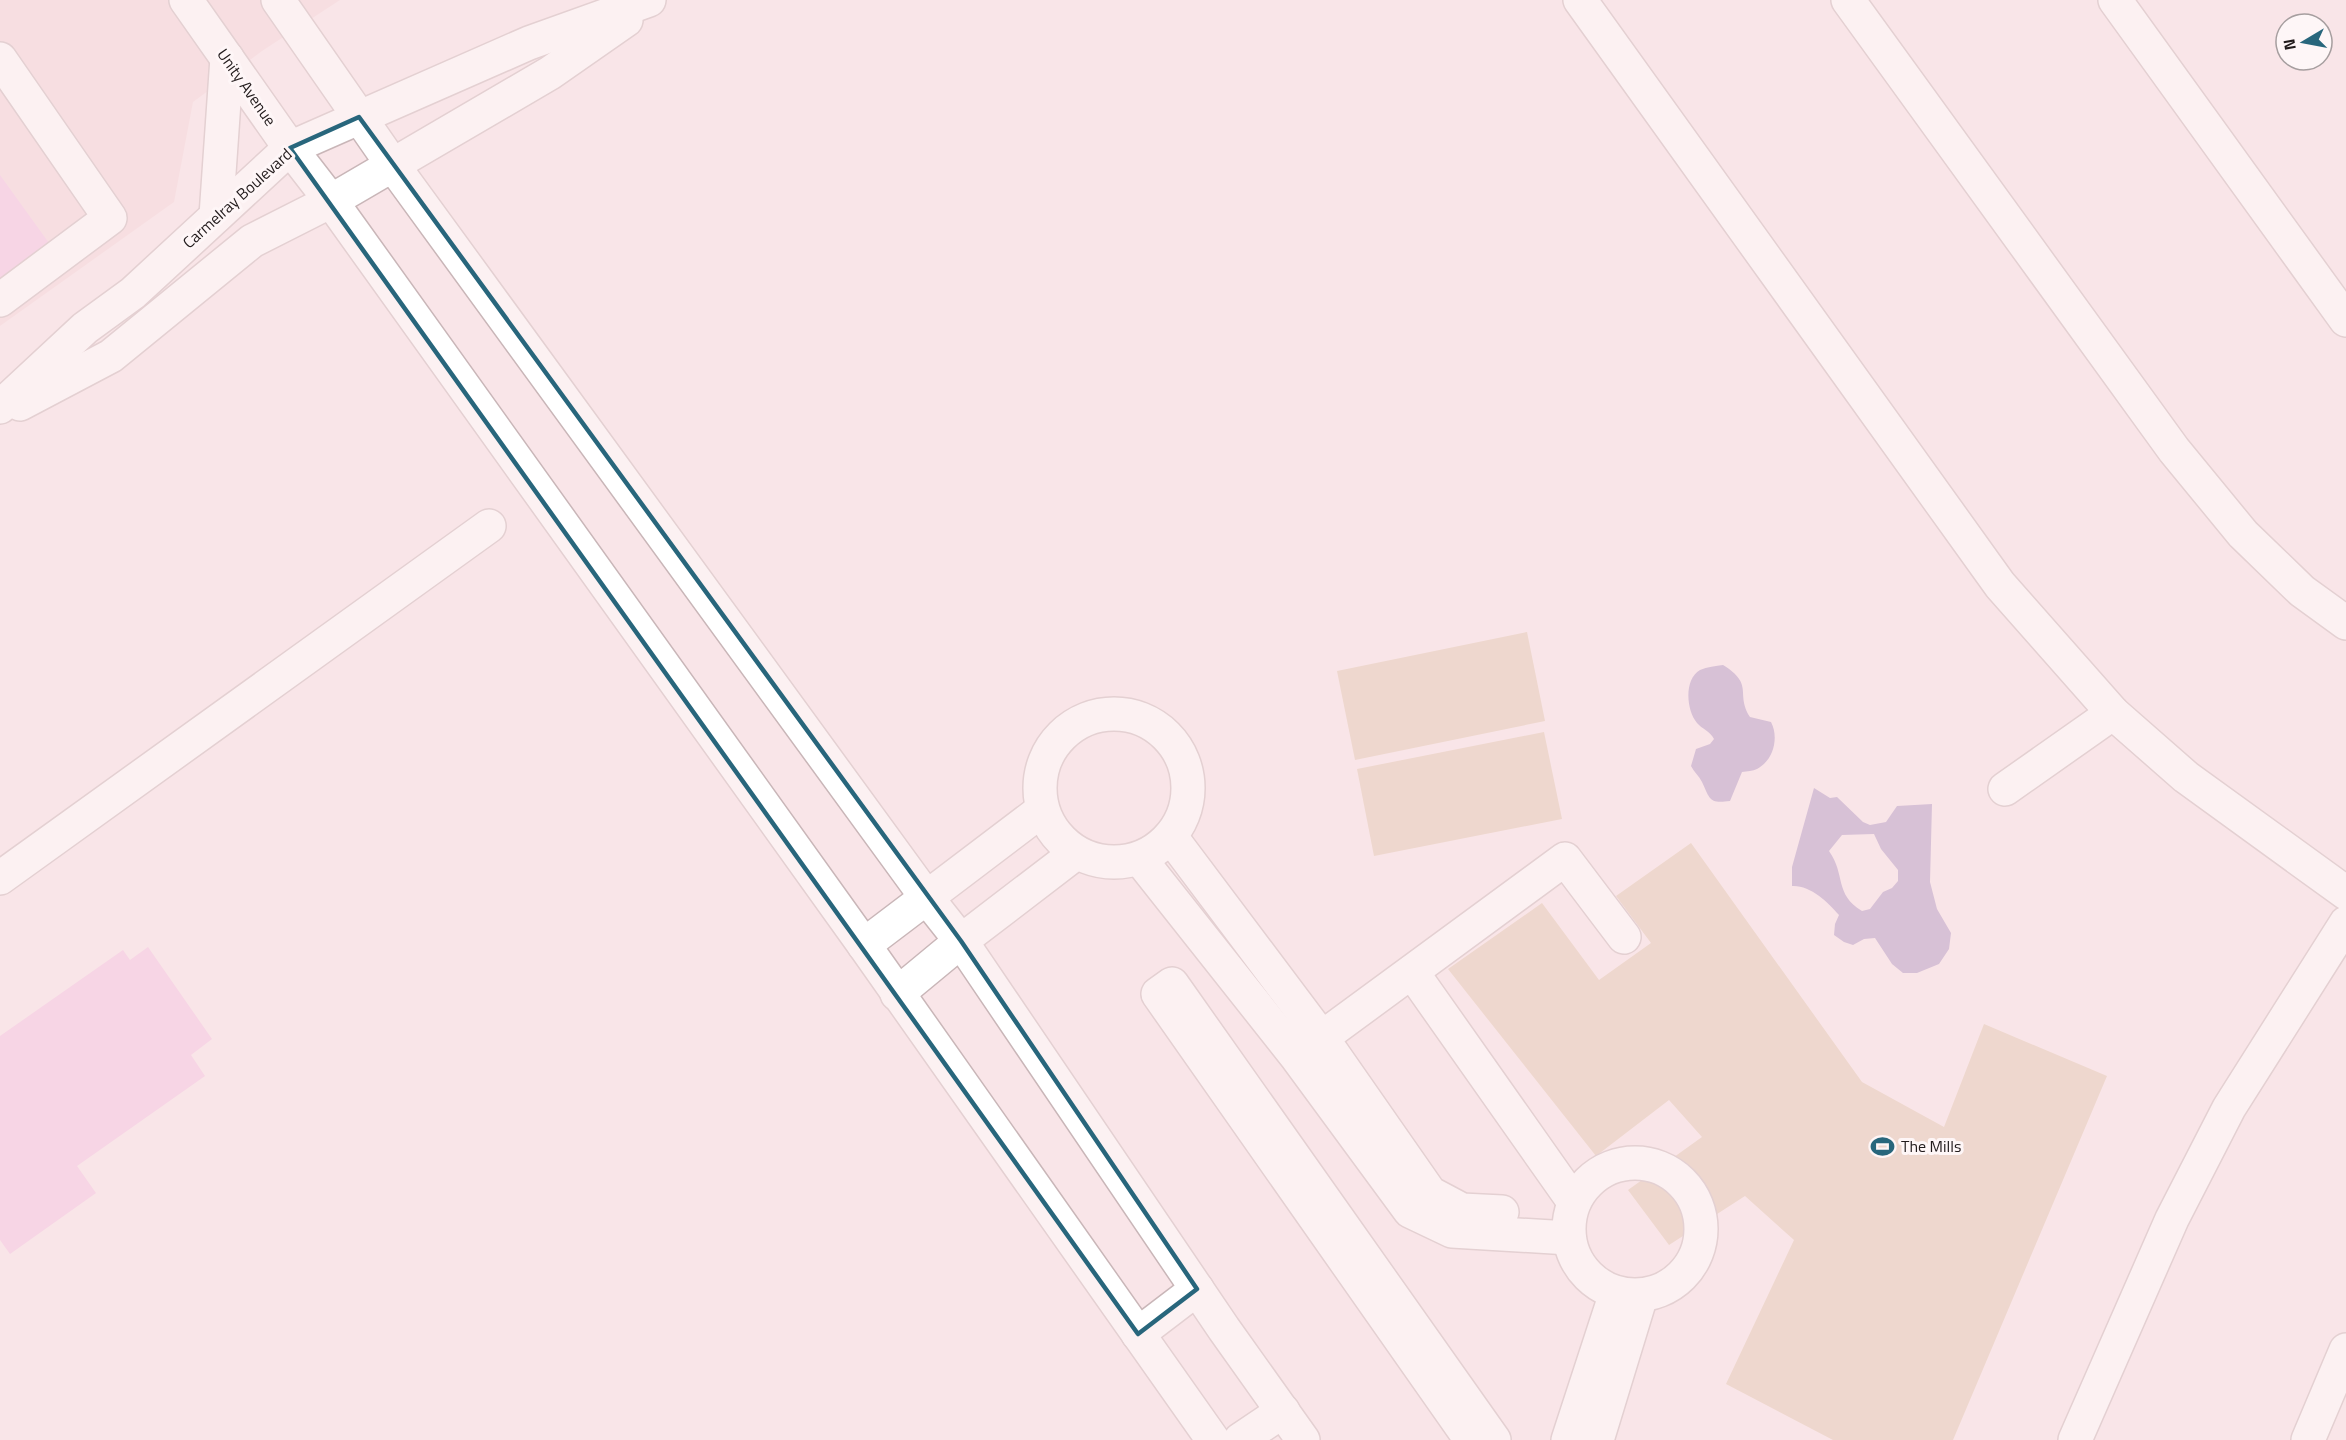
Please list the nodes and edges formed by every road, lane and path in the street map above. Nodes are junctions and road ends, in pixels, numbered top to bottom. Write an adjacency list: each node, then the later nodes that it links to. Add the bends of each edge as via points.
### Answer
1 (186, 0): 8 (street, Unity Avenue)
2 (278, 0): 10 (street)
3 (649, 0): 10 (street, Carmelray Boulevard, via 529,43)
4 (654, 0): 12 (street, via 550,73)
5 (1580, 0): 21 (street, via 2000,585)
6 (1848, 0): 20 (street, via 2174,450 2243,534 2302,591)
7 (2115, 0): 16 (street)
8 (227, 58): 11 (street, Unity Avenue); 14 (street)
9 (0, 59): 15 (street, via 110,218)
10 (359, 117): 11 (street, Carmelray Boulevard); 12 (street)
11 (290, 148): 13 (street, Unity Avenue); 14 (street, Carmelray Boulevard)
12 (392, 164): 13 (street); 29 (street)
13 (331, 201): 18 (street, via 252,241 111,356); 33 (street, Unity Avenue)
14 (216, 216): 17 (street, Carmelray Boulevard)
15 (0, 300)
16 (2346, 320)
17 (0, 407)
18 (0, 414)
19 (489, 526): 27 (street)
20 (2346, 623)
21 (2113, 713): 22 (street); 28 (street, via 2186,777)
22 (2005, 789)
23 (1042, 810): 24 (street, via 1039,784 1048,753 1067,729 1092,716 1122,714 1150,723 1170,740 1185,765 1187,803); 25 (street, via 1055,834); 29 (street)
24 (1171, 837): 26 (street); 36 (street)
25 (1076, 853): 26 (street, via 1105,863); 32 (street)
26 (1140, 859): 37 (street)
27 (0, 878)
28 (2346, 893)
29 (927, 898): 32 (street); 33 (street)
30 (2346, 923): 51 (street, via 2229,1108 2172,1219)
31 (1624, 937): 34 (street, via 1565,859)
32 (961, 941): 35 (street); 39 (street)
33 (864, 945): 35 (street, Unity Avenue)
34 (1412, 972): 36 (street); 38 (street)
35 (897, 994): 41 (street, Unity Avenue)
36 (1322, 1038): 37 (street); 38 (street, via 1430,1193 1462,1210)
37 (1296, 1056): 38 (street, via 1410,1211 1452,1231)
38 (1571, 1219): 40 (street, via 1572,1252 1587,1276); 40 (street, via 1589,1181 1610,1167 1637,1163 1663,1169 1682,1182 1697,1203 1702,1228 1698,1253 1684,1276 1660,1292)
39 (1197, 1289): 41 (street); 43 (street)
40 (1628, 1294): 49 (street); 50 (street)
41 (1138, 1334): 44 (street, Unity Avenue)
42 (2346, 1350): 52 (street)
43 (1283, 1411): 45 (street); 46 (street)
44 (1213, 1440)
45 (1240, 1440)
46 (1303, 1440)
47 (1471, 1440): 48 (street, via 1158,994 1172,984)
48 (1494, 1440)
49 (1568, 1440)
50 (1597, 1440)
51 (2075, 1440)
52 (2308, 1440)

